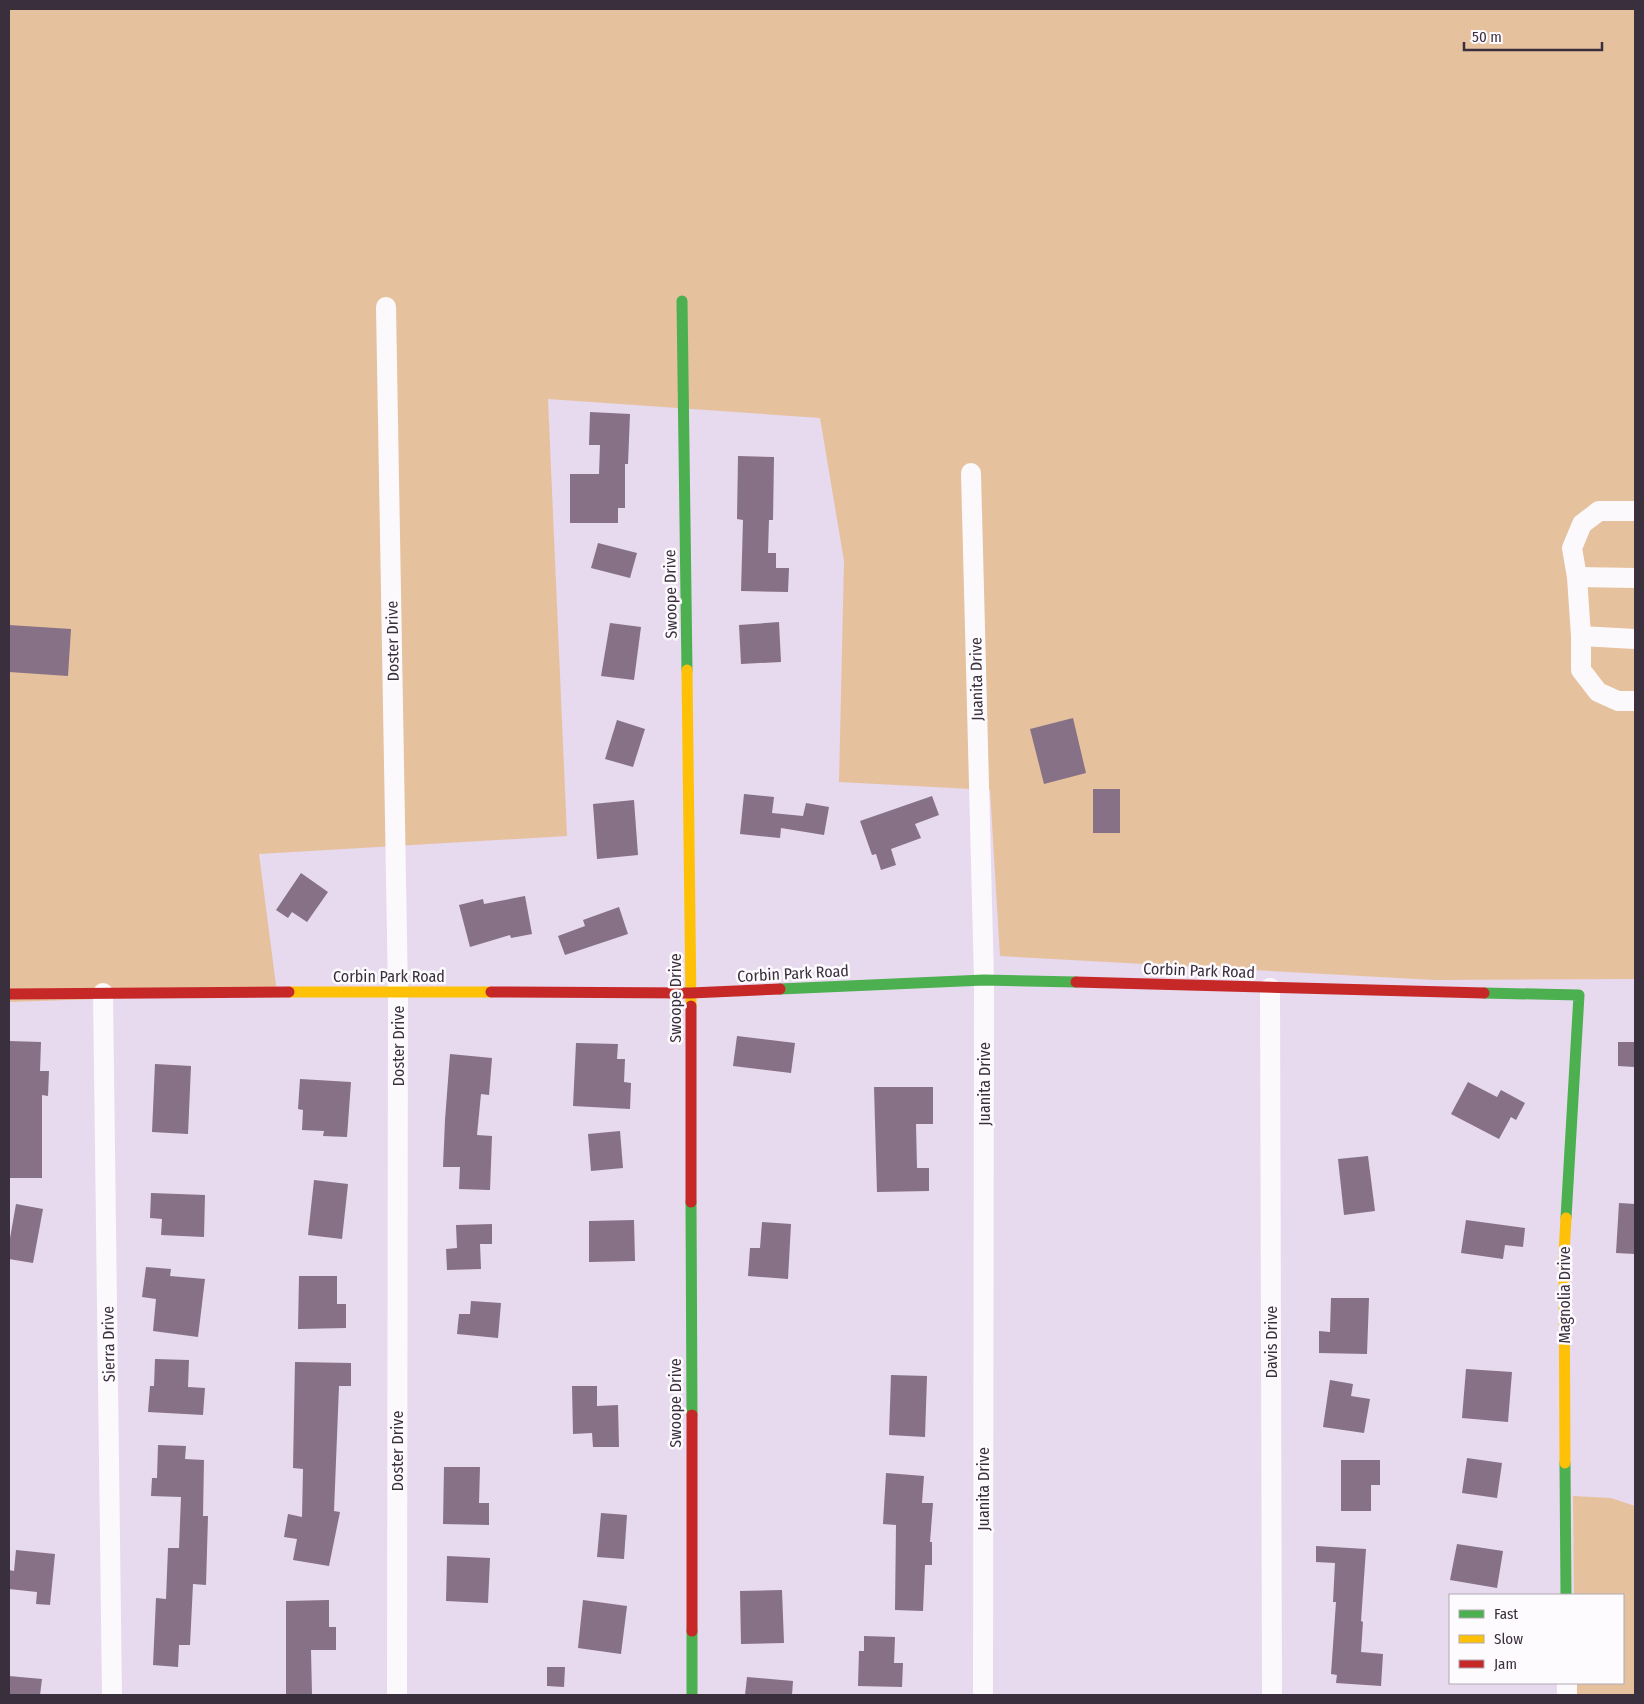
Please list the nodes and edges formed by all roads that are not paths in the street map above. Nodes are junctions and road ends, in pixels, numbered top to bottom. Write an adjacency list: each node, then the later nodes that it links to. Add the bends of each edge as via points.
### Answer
1 (682, 301): 15 (street, Swoope Drive)
2 (386, 307): 13 (street, Doster Drive)
3 (971, 472): 10 (street, Juanita Drive)
4 (1635, 511): 5 (street, via 1599,511 1582,524 1572,548)
5 (1577, 577): 6 (street); 7 (street)
6 (1635, 578)
7 (1580, 636): 8 (street); 9 (street, via 1581,670 1598,692 1618,701)
8 (1635, 639)
9 (1635, 701)
10 (984, 980): 11 (street, Corbin Park Road); 15 (street, Corbin Park Road); 21 (street, Juanita Drive)
11 (1270, 988): 16 (street, Corbin Park Road); 22 (street, Davis Drive)
12 (104, 992): 13 (street, Corbin Park Road); 14 (street, Corbin Park Road); 18 (street, Sierra Drive)
13 (398, 992): 15 (street, Corbin Park Road); 19 (street, Doster Drive)
14 (9, 994)
15 (692, 994): 20 (street, Swoope Drive)
16 (1579, 995): 17 (street, Magnolia Drive, via 1564,1254)
17 (1566, 1594)
18 (112, 1695)
19 (397, 1695)
20 (692, 1695)
21 (983, 1695)
22 (1272, 1695)

